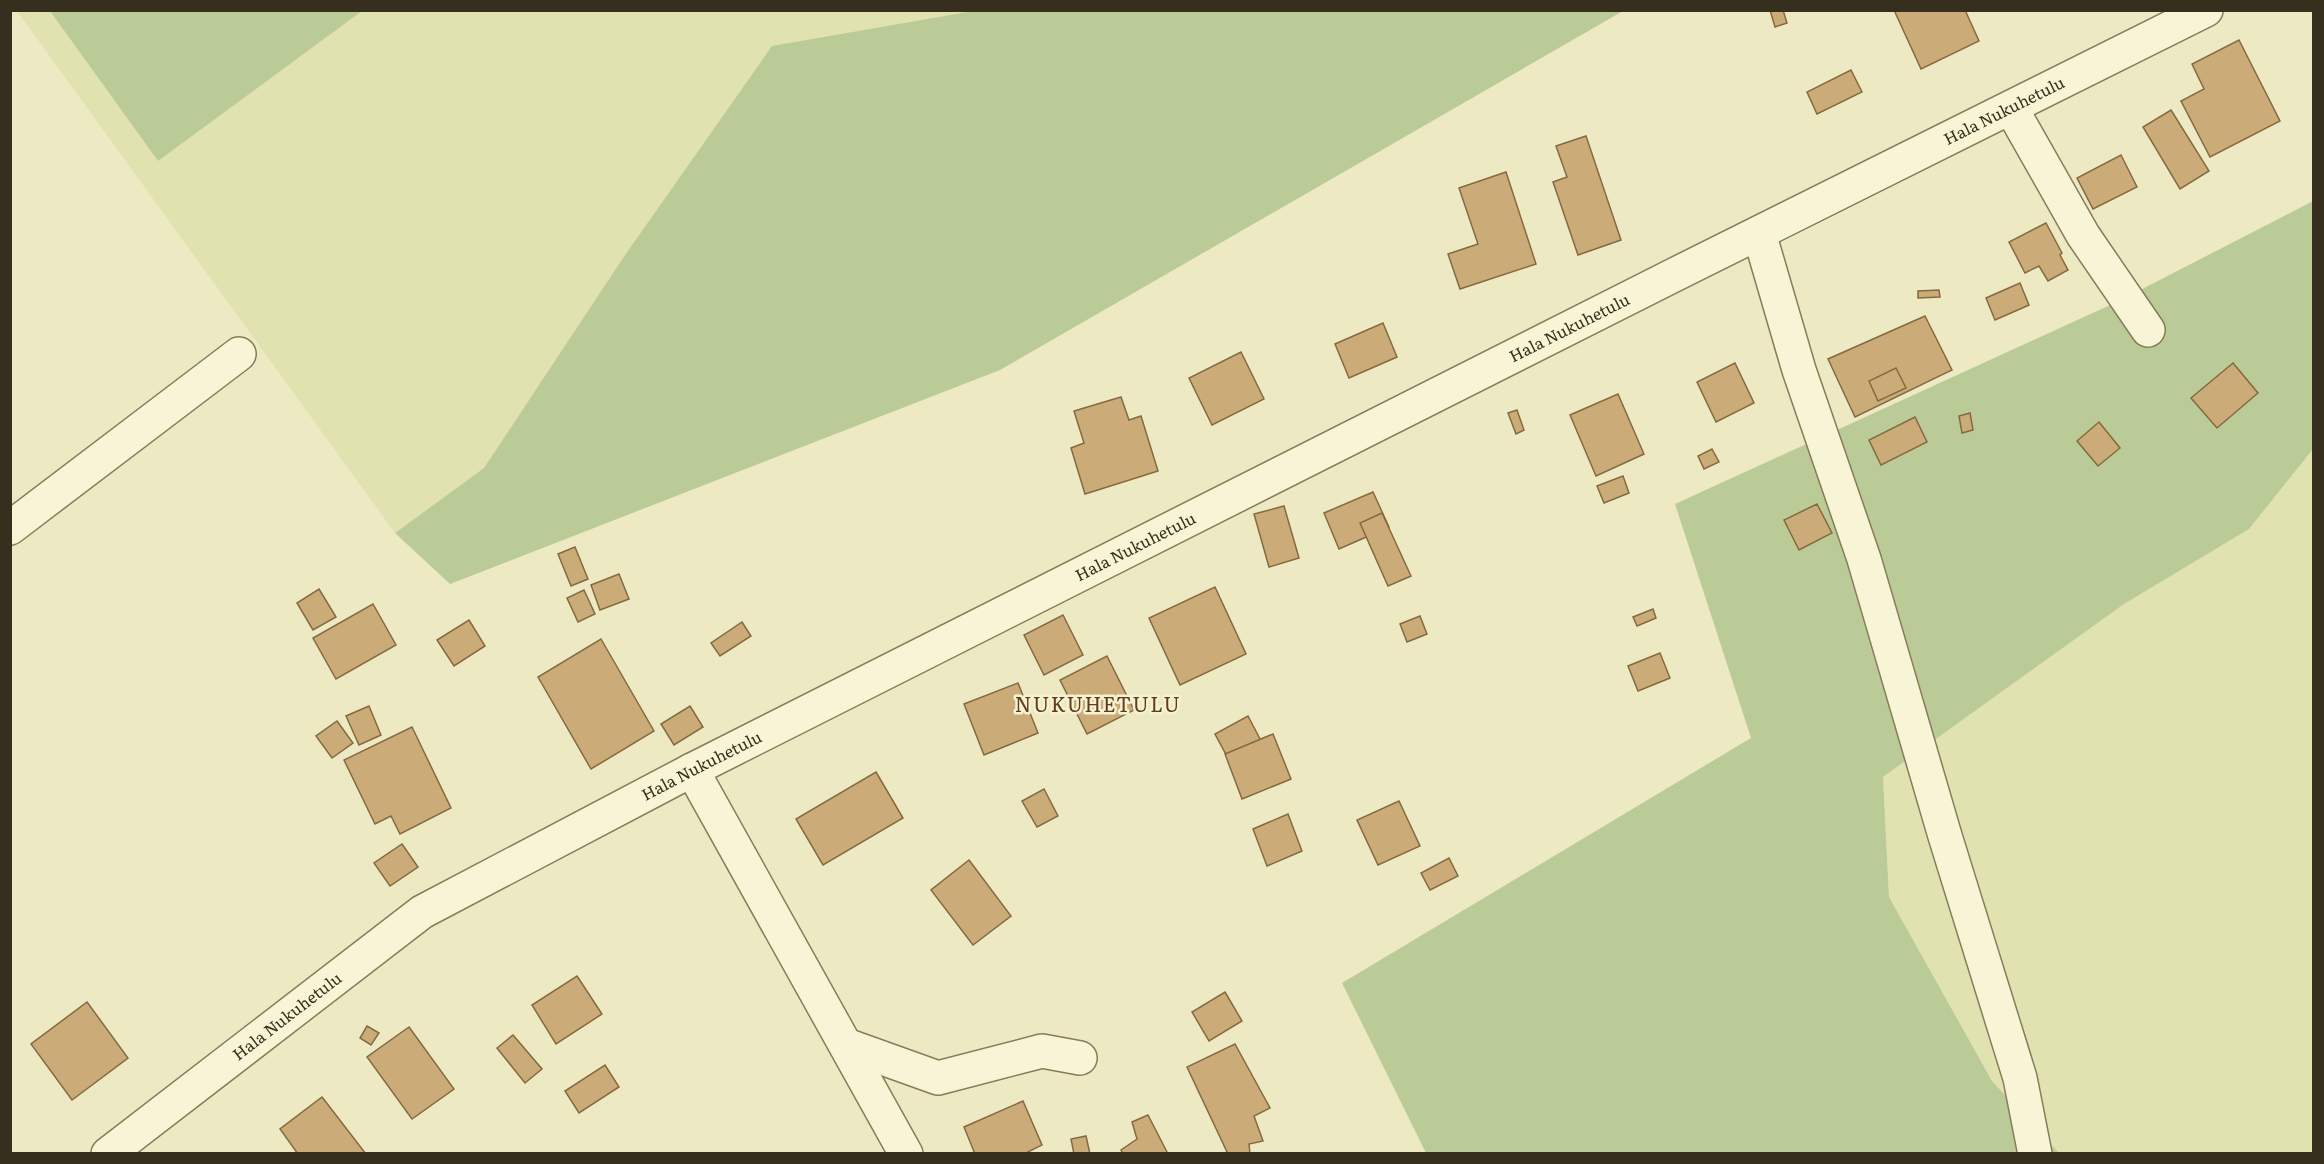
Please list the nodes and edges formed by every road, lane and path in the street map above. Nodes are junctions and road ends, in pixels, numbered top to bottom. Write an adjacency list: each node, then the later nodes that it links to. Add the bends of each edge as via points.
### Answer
1 (2206, 10): 2 (street, Hala Nukuhetulu)
2 (2011, 108): 3 (street, Hala Nukuhetulu); 4 (street, via 2083,235)
3 (1759, 233): 7 (street, Hala Nukuhetulu); 12 (street, via 1799,370 1864,559 2020,1078)
4 (2148, 330)
5 (239, 354): 6 (street)
6 (10, 528)
7 (692, 770): 8 (street); 10 (street, Hala Nukuhetulu, via 422,912)
8 (846, 1045): 9 (street, via 938,1078 1042,1050); 11 (street)
9 (1080, 1058)
10 (108, 1154)
11 (906, 1154)
12 (2035, 1154)

